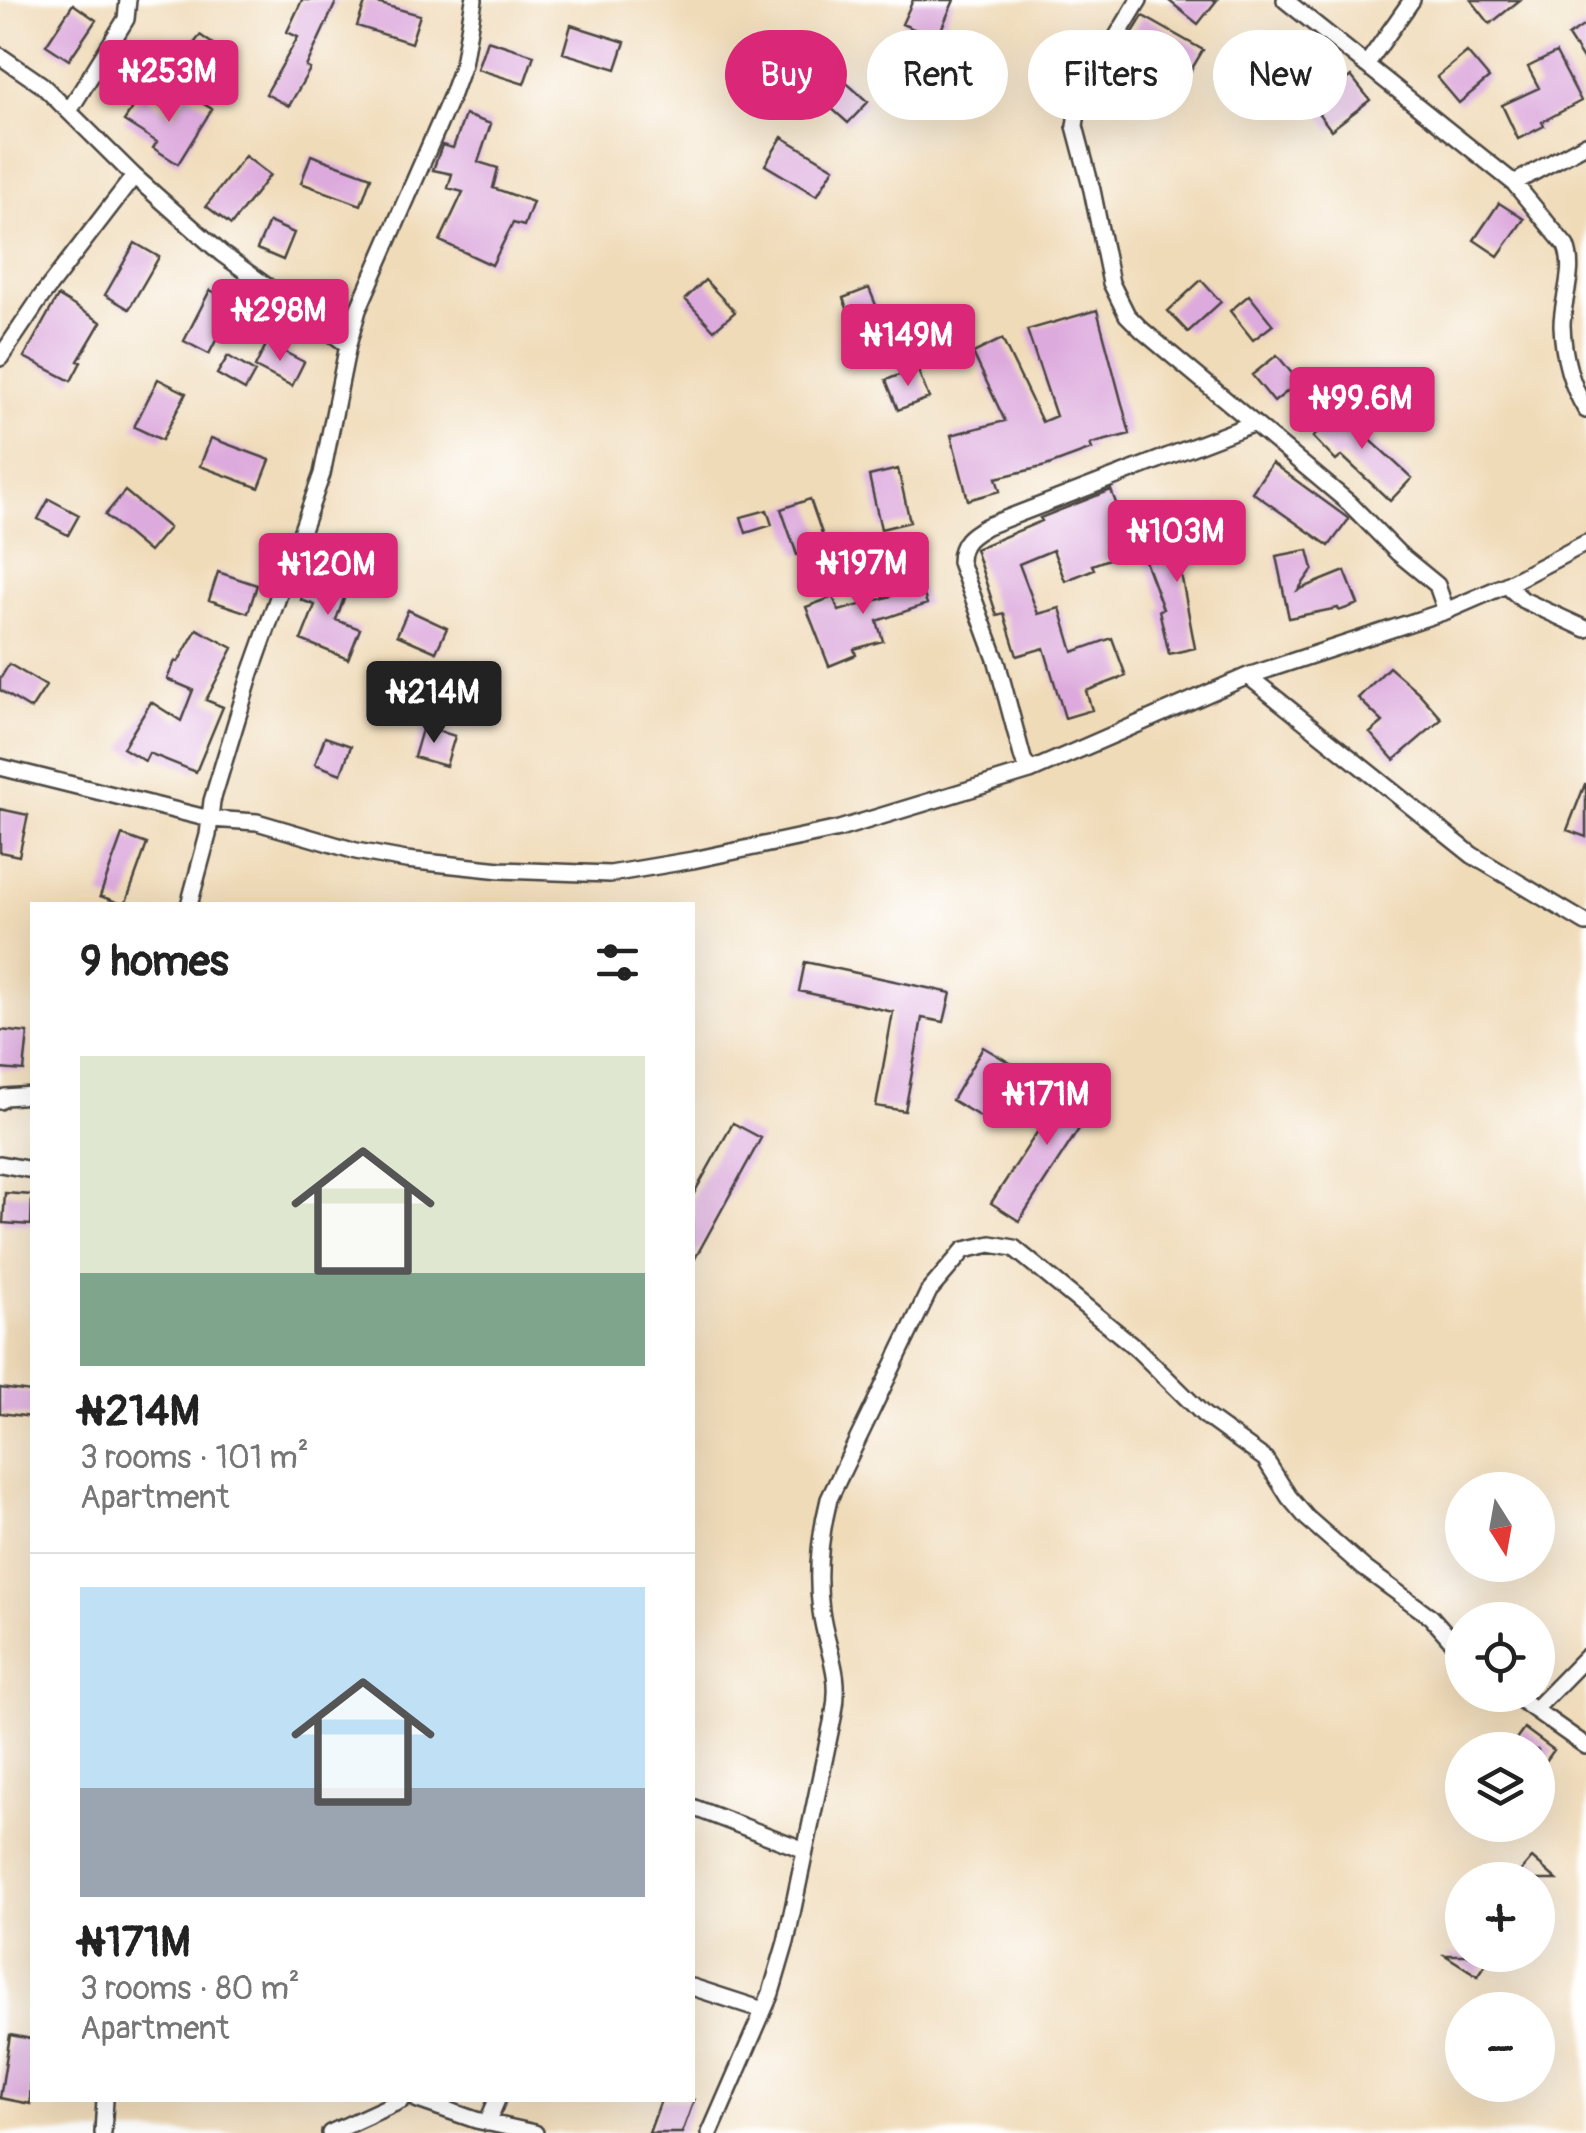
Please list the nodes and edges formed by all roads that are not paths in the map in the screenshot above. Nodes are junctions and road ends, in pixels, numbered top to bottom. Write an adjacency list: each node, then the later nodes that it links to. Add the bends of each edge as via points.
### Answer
1 (128, 0): 8 (street, via 126,19)
2 (474, 0): 12 (street, via 451,97)
3 (1140, 0): 15 (street, via 1079,99 1074,126 1111,283 1142,330)
4 (1284, 0): 7 (street)
5 (1412, 0): 7 (street)
6 (0, 56): 8 (street)
7 (1366, 65): 11 (street)
8 (69, 112): 10 (street)
9 (1586, 144): 11 (street)
10 (134, 176): 12 (street, via 222,254); 13 (street)
11 (1514, 183): 14 (street, via 1570,257 1562,324 1573,388)
12 (348, 345): 23 (street, via 322,474 251,672)
13 (0, 358)
14 (1586, 410)
15 (1252, 424): 18 (street, via 1437,585); 22 (street, via 987,526 966,540 960,562)
16 (1586, 543): 17 (street)
17 (1506, 585): 18 (street); 19 (street)
18 (1446, 611): 20 (street)
19 (1586, 629)
20 (1248, 676): 22 (street); 25 (street, via 1472,855)
21 (0, 767): 23 (street)
22 (1030, 772): 23 (street, via 839,829 610,874 463,866 356,851 257,822)
23 (210, 819): 24 (street)
24 (190, 902)
25 (1586, 923)
26 (30, 1095): 27 (street)
27 (0, 1100)
28 (0, 1164): 29 (street)
29 (30, 1170)
30 (1445, 1632): 36 (street, via 1307,1518 1265,1460 1014,1248 964,1250 929,1291 828,1499 820,1534 821,1610 839,1686)
31 (1586, 1657): 32 (street)
32 (1555, 1689)
33 (1541, 1712): 34 (street)
34 (1586, 1746)
35 (695, 1809): 36 (street)
36 (805, 1850): 38 (street)
37 (695, 1988): 38 (street)
38 (763, 2010): 47 (street)
39 (105, 2102): 44 (street)
40 (398, 2102): 45 (street)
41 (424, 2102): 43 (street)
42 (496, 2102): 43 (street)
43 (487, 2123): 46 (street)
44 (103, 2133)
45 (330, 2133)
46 (535, 2133)
47 (710, 2133)

